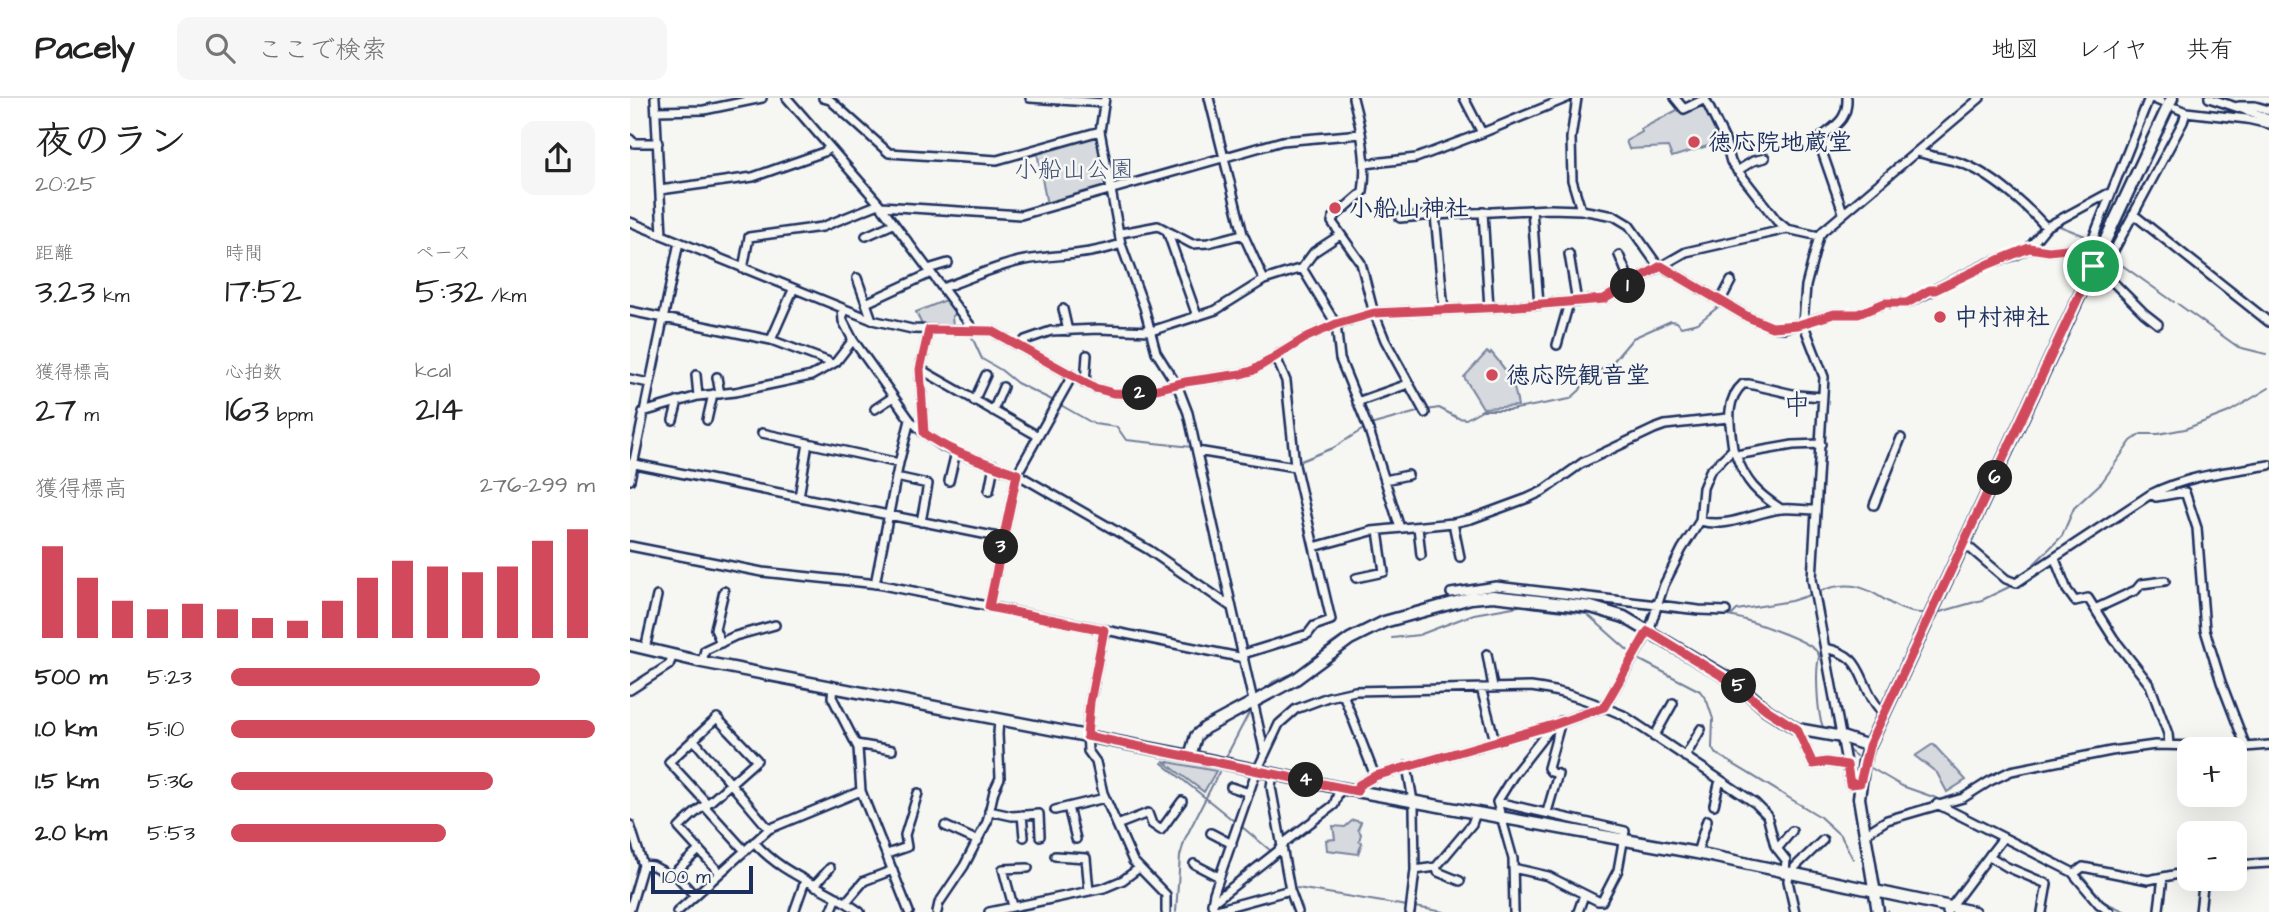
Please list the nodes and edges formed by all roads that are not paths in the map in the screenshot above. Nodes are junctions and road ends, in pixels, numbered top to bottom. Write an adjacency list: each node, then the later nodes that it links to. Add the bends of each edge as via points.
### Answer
1 (655, 98): 21 (street)
2 (762, 98): 21 (street, via 704,110)
3 (787, 98): 30 (street)
4 (823, 98): 25 (street, via 889,153 997,160)
5 (1030, 98): 17 (street)
6 (1209, 98): 32 (street)
7 (1353, 98): 27 (street)
8 (1464, 98): 26 (street)
9 (1567, 98): 26 (street)
10 (1577, 98): 41 (street, via 1571,138 1572,180)
11 (1675, 98): 16 (street, via 1684,109)
12 (1847, 98): 43 (street, via 1843,119 1818,139)
13 (1980, 98): 31 (street)
14 (2151, 98): 18 (street); 65 (street)
15 (2209, 98): 19 (street)
16 (1706, 99): 35 (street)
17 (1105, 101): 25 (street)
18 (2170, 103): 22 (street); 65 (street)
19 (2231, 105): 20 (street); 23 (street)
20 (2269, 110)
21 (656, 111): 29 (street)
22 (2186, 113): 24 (street); 44 (street, via 2148,176)
23 (2269, 118)
24 (2269, 124)
25 (1100, 131): 37 (street)
26 (1482, 133): 34 (street, via 1416,158)
27 (1361, 134): 32 (street, via 1282,141); 34 (street)
28 (630, 139): 29 (street)
29 (658, 143): 36 (street)
30 (826, 149): 36 (street, via 752,177); 39 (street)
31 (1918, 152): 43 (street); 49 (street, via 1974,169)
32 (1224, 158): 37 (street); 53 (street)
33 (1765, 158): 35 (street)
34 (1365, 164): 55 (street, via 1361,196 1333,219)
35 (1737, 170): 50 (street)
36 (660, 190): 54 (street)
37 (1112, 190): 39 (street, via 1021,215); 52 (street)
38 (2107, 194): 49 (street)
39 (878, 206): 48 (street); 67 (street, via 822,227 749,237)
40 (1532, 210): 41 (street); 42 (street); 78 (street)
41 (1581, 210): 64 (street, via 1614,216 1629,225)
42 (1483, 212): 45 (street); 79 (street)
43 (1843, 212): 57 (street)
44 (2133, 214): 65 (street, via 2105,267); 88 (street)
45 (1435, 215): 46 (street); 82 (street)
46 (1400, 218)
47 (630, 222): 54 (street)
48 (891, 225): 56 (street); 68 (street)
49 (2046, 227): 60 (street)
50 (1787, 229): 57 (street); 64 (street, via 1686,251)
51 (1167, 231): 52 (street, via 1158,226); 53 (street, via 1192,244); 85 (street)
52 (1121, 233): 59 (street)
53 (1243, 234): 70 (street)
54 (662, 235): 58 (street)
55 (1340, 235): 66 (street, via 1314,252); 84 (street, via 1361,263)
56 (866, 236)
57 (1819, 236): 89 (street, via 1806,286)
58 (679, 242): 67 (street); 86 (street)
59 (1121, 244): 73 (street, via 1080,256 1022,260); 95 (street)
60 (2029, 248): 65 (street, via 2066,249); 89 (street, via 1907,303 1885,303 1858,314 1834,314)
61 (1569, 254): 76 (street)
62 (1619, 255): 72 (street)
63 (948, 262): 68 (street)
64 (1661, 266): 72 (street); 75 (street)
65 (2093, 266): 91 (street); 163 (street, via 2033,385)
66 (1301, 268): 70 (street); 90 (street)
67 (743, 269): 74 (street)
68 (929, 273): 73 (street); 77 (street)
69 (858, 278): 77 (street)
70 (1265, 280): 85 (street, via 1226,306)
71 (1731, 281): 75 (street)
72 (1631, 284): 76 (street, via 1604,299)
73 (942, 288): 93 (street)
74 (793, 290): 80 (street); 96 (street)
75 (1721, 300): 89 (street, via 1772,327)
76 (1573, 302): 78 (street); 98 (street)
77 (866, 303): 87 (street)
78 (1539, 305): 79 (street)
79 (1489, 308): 82 (street)
80 (842, 309): 87 (street); 97 (street)
81 (1063, 309): 94 (street)
82 (1444, 310): 84 (street)
83 (630, 311): 86 (street)
84 (1374, 313): 90 (street); 112 (street)
85 (1197, 316): 95 (street)
86 (662, 318): 96 (street); 109 (street)
87 (872, 320): 92 (street)
88 (2269, 322)
89 (1803, 323): 117 (street, via 1824,377)
90 (1336, 324): 101 (street); 120 (street, via 1340,359)
91 (2158, 324)
92 (929, 330): 93 (street); 103 (street)
93 (973, 330): 99 (street, via 992,331)
94 (1068, 331): 95 (street); 99 (street, via 1037,334)
95 (1151, 331): 111 (street, via 1156,352)
96 (771, 340): 102 (street)
97 (853, 340): 102 (street); 116 (street)
98 (1557, 345)
99 (1020, 346): 106 (street)
100 (1087, 355): 110 (street)
101 (1276, 357): 111 (street, via 1241,374); 140 (street, via 1286,381)
102 (831, 365): 114 (street, via 801,379)
103 (920, 369): 119 (street); 130 (street)
104 (696, 375): 115 (street)
105 (986, 375): 119 (street)
106 (1072, 376): 110 (street); 131 (street)
107 (717, 377): 114 (street)
108 (630, 379): 109 (street)
109 (649, 383): 123 (street)
110 (1085, 383): 111 (street, via 1113,393 1137,394)
111 (1175, 384): 135 (street)
112 (1408, 384): 120 (street); 124 (street)
113 (1003, 387): 122 (street)
114 (716, 394): 115 (street); 126 (street)
115 (698, 396): 118 (street)
116 (893, 397): 121 (street); 128 (street)
117 (1822, 397): 125 (street, via 1743,384 1734,392); 134 (street)
118 (678, 401): 123 (street); 127 (street)
119 (974, 401): 122 (street)
120 (1357, 402): 147 (street)
121 (875, 410)
122 (993, 411): 131 (street)
123 (643, 412): 139 (street)
124 (1425, 413)
125 (1728, 418): 137 (street); 158 (street, via 1654,429 1582,463 1543,491)
126 (707, 419)
127 (673, 420)
128 (910, 420): 130 (street); 138 (street)
129 (762, 433): 133 (street)
130 (924, 433): 136 (street)
131 (1038, 436): 143 (street)
132 (1901, 438): 152 (street)
133 (808, 443): 138 (street); 151 (street)
134 (1821, 444): 137 (street); 154 (street)
135 (1197, 451): 140 (street); 175 (street)
136 (956, 452): 141 (street); 148 (street)
137 (1735, 452): 153 (street, via 1753,487); 156 (street, via 1717,463 1706,478)
138 (899, 463): 145 (street)
139 (632, 464): 146 (street); 151 (street)
140 (1295, 464): 165 (street)
141 (994, 466): 143 (street); 149 (street)
142 (2267, 466): 150 (street, via 2218,471)
143 (1017, 474): 162 (street); 175 (street, via 1135,541)
144 (1408, 475): 147 (street)
145 (896, 477): 155 (street); 157 (street, via 928,484)
146 (630, 480)
147 (1385, 480): 160 (street)
148 (949, 481)
149 (989, 491)
150 (2151, 494): 168 (street); 208 (street, via 2185,492 2196,528 2205,630)
151 (799, 497): 155 (street)
152 (1874, 505)
153 (1781, 509): 154 (street); 156 (street, via 1715,524)
154 (1815, 510): 185 (street, via 1812,566)
155 (889, 515): 157 (street); 171 (street)
156 (1700, 521): 177 (street, via 1682,549)
157 (921, 522): 162 (street)
158 (1453, 523): 159 (street); 167 (street)
159 (1418, 527): 160 (street); 166 (street)
160 (1400, 528): 161 (street)
161 (1378, 531): 165 (street); 169 (street, via 1384,572)
162 (1003, 538): 176 (street)
163 (1964, 543): 168 (street, via 2016,583); 199 (street)
164 (630, 546): 171 (street, via 762,572)
165 (1314, 547): 189 (street, via 1331,620 1314,626 1308,634)
166 (1421, 555)
167 (1460, 557)
168 (2055, 559): 178 (street, via 2075,601 2088,598)
169 (1356, 578)
170 (2165, 581): 178 (street, via 2141,584)
171 (875, 584): 176 (street)
172 (724, 592): 183 (street, via 715,629)
173 (1451, 593): 177 (street, via 1496,586)
174 (657, 596): 186 (street)
175 (1231, 606): 189 (street)
176 (989, 607): 181 (street)
177 (1656, 609): 179 (street); 182 (street)
178 (2095, 609): 212 (street, via 2150,685)
179 (1727, 611)
180 (775, 625): 183 (street)
181 (1104, 630): 189 (street); 205 (street)
182 (1648, 631): 196 (street, via 1600,609 1510,597 1471,598 1384,622); 198 (street); 204 (street, via 1735,684)
183 (721, 643): 190 (street, via 705,650)
184 (630, 645): 186 (street)
185 (1825, 648): 199 (street, via 1853,662); 207 (street)
186 (645, 649): 188 (street)
187 (1487, 654): 192 (street)
188 (673, 655): 190 (street); 194 (street, via 669,665)
189 (1244, 657): 196 (street)
190 (702, 662): 191 (street)
191 (833, 687): 200 (street); 211 (street, via 832,696)
192 (1493, 687): 193 (street); 198 (street, via 1558,690)
193 (1481, 688): 195 (street); 210 (street)
194 (630, 690)
195 (1343, 694): 218 (street, via 1309,703 1284,717); 225 (street)
196 (1254, 702): 218 (street); 219 (street, via 1205,728 1196,736)
197 (1674, 704): 206 (street)
198 (1604, 707): 201 (street); 206 (street)
199 (1884, 716): 215 (street)
200 (999, 719): 205 (street); 244 (street, via 1000,778)
201 (1561, 721): 202 (street); 245 (street, via 1548,768 1559,774)
202 (1553, 725): 210 (street); 238 (street)
203 (1700, 729): 220 (street)
204 (1797, 729): 207 (street); 221 (street, via 1813,764)
205 (1087, 736): 219 (street); 235 (street)
206 (1654, 737): 220 (street)
207 (1842, 737): 215 (street); 221 (street)
208 (2242, 737)
209 (693, 739): 227 (street); 227 (street, via 718,718 757,760); 240 (street, via 669,762)
210 (1495, 741): 222 (street)
211 (856, 744): 217 (street); 231 (street)
212 (2169, 744): 213 (street); 239 (street, via 2011,771 1963,798)
213 (2177, 744)
214 (2269, 745): 216 (street)
215 (1869, 746): 228 (street)
216 (2247, 747)
217 (891, 750)
218 (1265, 754): 223 (street)
219 (1190, 756): 223 (street)
220 (1685, 757): 226 (street)
221 (1847, 765): 228 (street, via 1850,784)
222 (1407, 766): 225 (street); 237 (street)
223 (1258, 770): 224 (street); 234 (street)
224 (1273, 773): 230 (street); 269 (street, via 1271,787)
225 (1375, 776): 232 (street)
226 (1720, 780): 241 (street); 270 (street, via 1767,815)
227 (732, 783): 240 (street); 255 (street)
228 (1860, 783): 259 (street)
229 (1231, 787): 234 (street)
230 (1340, 788): 232 (street); 269 (street, via 1335,805)
231 (860, 790): 255 (street); 274 (street)
232 (1357, 791): 237 (street)
233 (918, 793): 274 (street, via 905,835 906,847)
234 (1249, 793): 268 (street)
235 (1105, 798): 242 (street); 253 (street)
236 (1182, 801): 253 (street, via 1161,830 1152,824 1148,813)
237 (1413, 801): 246 (street); 287 (street)
238 (1497, 802): 245 (street); 248 (street)
239 (1936, 804): 259 (street, via 1887,820); 262 (street)
240 (706, 805): 271 (street, via 679,828); 272 (street)
241 (1714, 805)
242 (1068, 807): 243 (street); 263 (street)
243 (1055, 810)
244 (989, 811): 247 (street); 266 (street)
245 (1544, 812): 249 (street); 251 (street)
246 (1476, 813): 248 (street); 281 (street)
247 (1022, 816): 260 (street, via 1039,814); 261 (street)
248 (1501, 817): 251 (street); 285 (street)
249 (1575, 819): 256 (street); 264 (street, via 1625,831)
250 (1707, 820): 273 (street)
251 (1539, 824): 256 (street)
252 (630, 825): 279 (street)
253 (1117, 825): 284 (street)
254 (945, 826): 266 (street)
255 (769, 829): 267 (street)
256 (1573, 831): 264 (street)
257 (1791, 831): 270 (street)
258 (1211, 833): 268 (street)
259 (1865, 834): 300 (street)
260 (1040, 836)
261 (1024, 837)
262 (2003, 838): 276 (street); 289 (street)
263 (1076, 839)
264 (1623, 840): 273 (street); 302 (street, via 1618,870 1602,901)
265 (1823, 840): 288 (street)
266 (978, 841): 316 (street)
267 (754, 842): 272 (street); 295 (street, via 784,870)
268 (1232, 844): 293 (street)
269 (1282, 846): 298 (street); 308 (street)
270 (1777, 849): 288 (street)
271 (699, 850): 290 (street); 291 (street)
272 (744, 851): 291 (street)
273 (1697, 853): 288 (street)
274 (887, 854): 286 (street)
275 (1055, 856): 299 (street, via 1086,858)
276 (1989, 856): 310 (street); 326 (street, via 2047,884)
277 (2269, 863): 280 (street)
278 (1194, 864): 293 (street)
279 (643, 865): 290 (street, via 670,876); 307 (street)
280 (2247, 865)
281 (1436, 867): 287 (street); 296 (street)
282 (830, 868): 297 (street)
283 (1028, 868): 306 (street, via 1003,869)
284 (1139, 868): 299 (street, via 1113,886); 318 (street, via 1166,895)
285 (1513, 868): 302 (street, via 1548,876); 321 (street)
286 (893, 870): 305 (street, via 864,881); 315 (street)
287 (1415, 870): 320 (street)
288 (1789, 872): 300 (street); 323 (street)
289 (2077, 872): 294 (street, via 2083,867 2148,880); 327 (street)
290 (674, 873): 303 (street)
291 (720, 873): 303 (street)
292 (2177, 874): 294 (street)
293 (1219, 877): 308 (street)
294 (2163, 877): 309 (street)
295 (804, 881): 297 (street); 312 (street)
296 (1460, 881)
297 (814, 886): 304 (street)
298 (1290, 890): 308 (street); 319 (street)
299 (1089, 891): 306 (street)
300 (1873, 891): 310 (street); 324 (street)
301 (2202, 891): 328 (street)
302 (1584, 895): 322 (street)
303 (695, 896): 311 (street)
304 (836, 897): 305 (street); 313 (street)
305 (846, 902): 314 (street)
306 (1013, 906): 317 (street)
307 (630, 909)
308 (1213, 909)
309 (2159, 909)
310 (1948, 910): 325 (street)
311 (677, 912)
312 (794, 912)
313 (831, 912)
314 (860, 912)
315 (909, 912)
316 (937, 912)
317 (989, 912)
318 (1166, 912)
319 (1298, 912)
320 (1410, 912)
321 (1514, 912)
322 (1578, 912)
323 (1795, 912)
324 (1878, 912)
325 (1974, 912)
326 (2042, 912)
327 (2110, 912)
328 (2200, 912)

